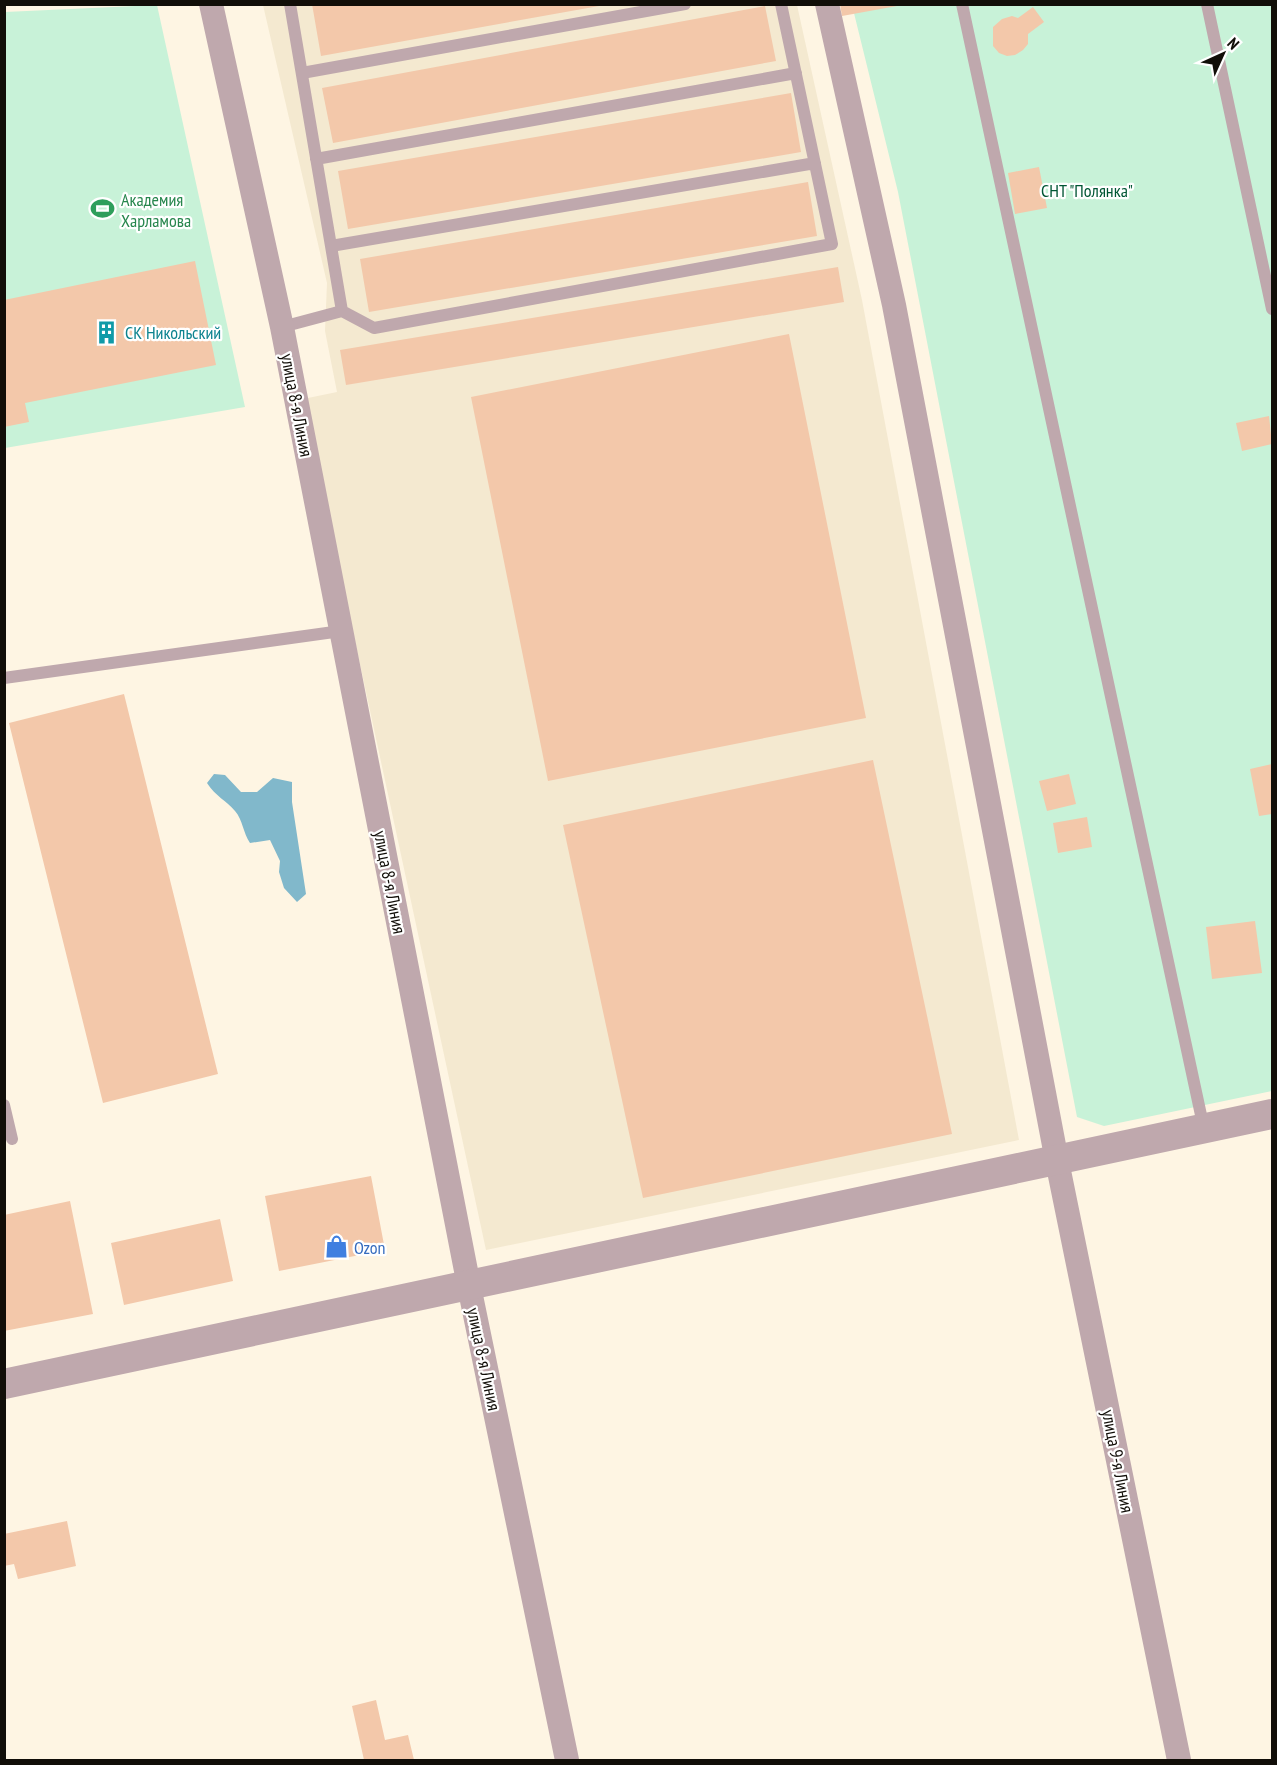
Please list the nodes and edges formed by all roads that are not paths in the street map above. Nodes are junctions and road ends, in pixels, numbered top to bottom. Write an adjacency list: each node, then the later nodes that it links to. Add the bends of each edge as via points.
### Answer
1 (211, 4): 15 (street, улица 8-я Линия)
2 (290, 4): 8 (lane)
3 (685, 4): 8 (lane)
4 (781, 4): 9 (lane)
5 (827, 4): 22 (street, улица 9-я Линия, via 894,304)
6 (962, 4): 20 (lane)
7 (1207, 4): 13 (lane)
8 (302, 73): 10 (lane)
9 (796, 73): 10 (lane); 11 (lane)
10 (316, 159): 12 (lane)
11 (815, 163): 12 (lane); 14 (lane, via 832,244 374,328)
12 (331, 246): 14 (lane)
13 (1272, 309)
14 (342, 311): 15 (lane)
15 (282, 327): 16 (street, улица 8-я Линия)
16 (341, 631): 17 (lane); 23 (street, улица 8-я Линия)
17 (4, 678)
18 (4, 1105): 21 (lane)
19 (1272, 1114): 20 (street)
20 (1204, 1129): 22 (street)
21 (12, 1139)
22 (1057, 1161): 23 (street); 26 (street, улица 9-я Линия)
23 (469, 1286): 24 (street); 25 (street, улица 8-я Линия)
24 (4, 1384)
25 (567, 1761)
26 (1179, 1761)

